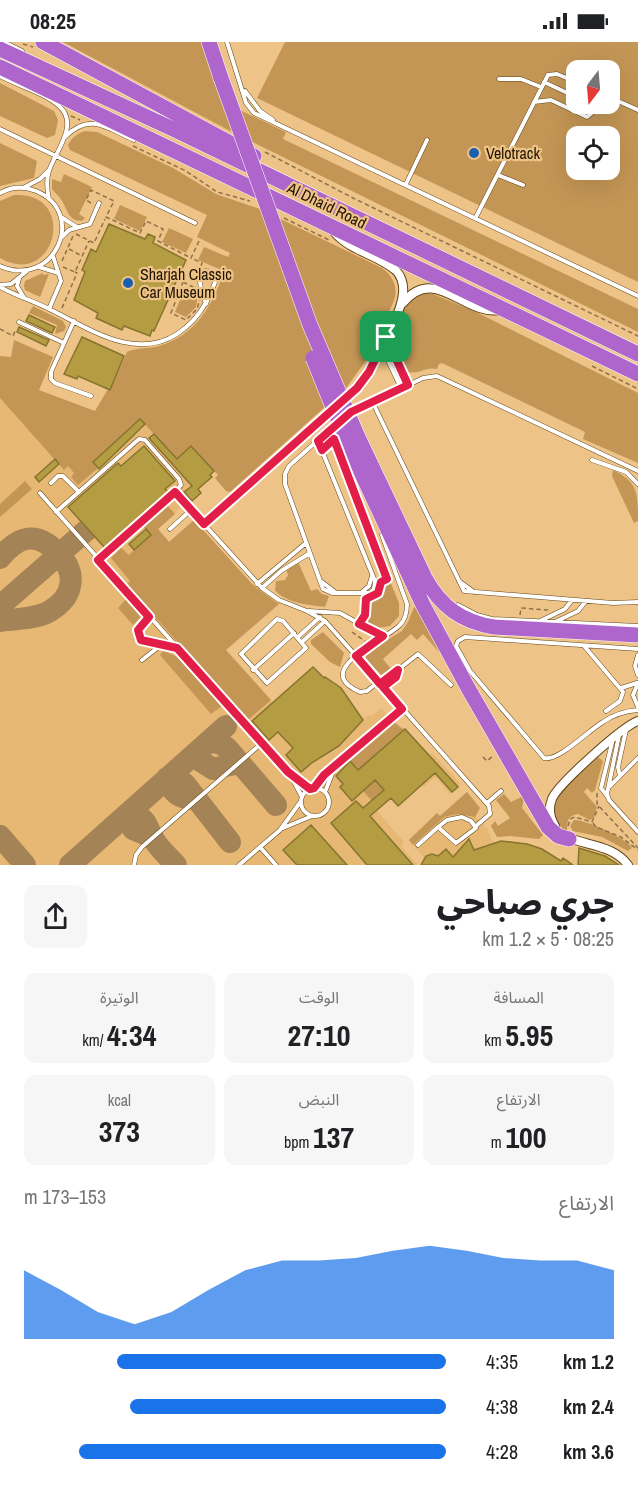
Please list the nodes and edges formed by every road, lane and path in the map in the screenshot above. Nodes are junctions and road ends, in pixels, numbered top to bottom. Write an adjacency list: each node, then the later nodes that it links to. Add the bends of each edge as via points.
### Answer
1 (4, 42): 8 (lane, via 26,54)
2 (17, 42): 5 (path)
3 (209, 42): 83 (highway, bridge, via 310,325 311,354)
4 (227, 42): 30 (lane, via 243,88 260,111 281,125)
5 (41, 45): 29 (highway, via 242,148)
6 (0, 49): 8 (highway, Al Dhaid Road)
7 (0, 67): 42 (highway, Al Dhaid Road)
8 (37, 67): 29 (highway, Al Dhaid Road)
9 (0, 76): 18 (lane, via 54,102)
10 (499, 79): 12 (lane, via 521,79)
11 (566, 79): 12 (lane, via 548,75)
12 (542, 85): 13 (lane); 14 (lane)
13 (566, 93)
14 (534, 102): 16 (lane, via 550,100); 28 (lane)
15 (620, 102): 17 (lane)
16 (566, 107)
17 (638, 110)
18 (64, 112): 19 (path); 21 (lane)
19 (86, 123): 21 (lane); 23 (lane, via 103,125)
20 (0, 129): 26 (lane)
21 (65, 137): 26 (lane)
22 (427, 140): 30 (lane)
23 (138, 141)
24 (133, 146): 35 (path, via 186,171 217,192)
25 (258, 148): 71 (path, via 352,198)
26 (56, 156): 27 (lane); 41 (lane)
27 (49, 170): 32 (lane); 34 (lane)
28 (498, 175): 31 (lane); 40 (lane)
29 (272, 176): 75 (highway, Al Dhaid Road)
30 (406, 184): 40 (lane)
31 (523, 185)
32 (23, 188): 33 (lane); 34 (lane)
33 (0, 193)
34 (49, 199): 38 (lane)
35 (252, 202)
36 (99, 204): 39 (path, via 86,201 91,190 114,201); 43 (lane, via 90,224)
37 (277, 214): 47 (path)
38 (60, 216): 43 (lane); 44 (lane)
39 (106, 217): 45 (path, via 94,243); 51 (path, via 140,233 146,221 163,229 158,241)
40 (476, 217): 60 (lane)
41 (195, 223)
42 (330, 226): 63 (street, via 350,246 396,271 403,288); 65 (highway, Al Dhaid Road)
43 (78, 228): 44 (lane)
44 (61, 238): 50 (lane)
45 (89, 240): 48 (path, via 74,233); 49 (path)
46 (199, 241): 51 (path)
47 (338, 245)
48 (68, 248): 49 (path); 56 (path, via 60,266)
49 (82, 255): 56 (path)
50 (53, 256): 53 (lane); 57 (lane)
51 (191, 258): 55 (path, via 202,263)
52 (0, 266): 54 (lane)
53 (37, 267): 54 (lane); 57 (lane)
54 (27, 270): 58 (lane)
55 (199, 271)
56 (75, 272): 66 (path)
57 (61, 275): 64 (lane)
58 (20, 278): 59 (lane); 61 (lane, via 17,286)
59 (0, 286): 61 (lane)
60 (638, 296)
61 (23, 297): 64 (lane)
62 (205, 304): 62 (lane, via 216,280 208,270 199,277); 68 (lane, via 181,331 146,345 120,343)
63 (400, 306): 65 (street, via 413,293 430,288 488,310); 72 (street)
64 (49, 309): 66 (lane)
65 (503, 309): 77 (highway, Al Dhaid Road)
66 (59, 314): 68 (lane)
67 (184, 319): 67 (path, via 171,313 183,282 195,288 200,298 197,309)
68 (74, 321): 73 (lane)
69 (19, 322): 70 (path, via 13,336); 73 (lane)
70 (0, 329)
71 (638, 336)
72 (386, 337): 74 (street); 78 (lane)
73 (64, 343): 81 (lane, via 51,379)
74 (381, 346): 79 (lane); 92 (street, via 357,388)
75 (638, 354)
76 (585, 362): 80 (path)
77 (635, 375)
78 (408, 385): 79 (lane); 87 (lane, via 428,376 441,377)
79 (401, 388): 82 (lane)
80 (638, 389)
81 (91, 396)
82 (372, 401): 84 (lane, via 351,412); 108 (lane, via 464,591)
83 (352, 439): 96 (highway); 101 (highway)
84 (318, 441): 99 (lane, via 289,466 284,479); 100 (lane, via 372,573 374,589 368,593 335,592 320,580)
85 (592, 460): 89 (lane, via 626,472)
86 (342, 461): 104 (path, via 387,579)
87 (638, 471)
88 (51, 483): 90 (lane, via 61,475)
89 (638, 484)
90 (79, 492): 91 (lane, via 141,439 180,481); 95 (lane)
91 (175, 492): 94 (lane); 102 (lane)
92 (240, 492): 97 (lane)
93 (40, 493): 95 (lane)
94 (191, 510): 97 (lane); 98 (lane)
95 (56, 512): 102 (lane)
96 (381, 517): 125 (lane, via 384,539 407,609 402,623); 169 (highway, via 423,605 548,827 558,836)
97 (204, 524): 103 (lane)
98 (170, 529)
99 (306, 543): 100 (lane); 103 (lane)
100 (310, 553): 105 (lane)
101 (416, 559): 106 (lane); 124 (highway, via 437,597 452,612 472,622 494,627)
102 (98, 560): 114 (lane)
103 (257, 584): 105 (lane)
104 (381, 586)
105 (262, 588): 113 (lane)
106 (441, 591)
107 (370, 598): 120 (path, via 366,599 365,615)
108 (557, 599): 109 (lane); 117 (path, via 555,610 521,608)
109 (572, 600): 110 (lane); 118 (lane, via 565,609)
110 (586, 601): 112 (lane); 119 (lane, via 573,614)
111 (454, 603): 117 (lane, via 486,618)
112 (637, 603)
113 (307, 611): 115 (lane); 120 (lane, via 340,613)
114 (149, 617): 129 (lane, via 139,627 139,637); 131 (lane)
115 (320, 617): 116 (lane); 126 (lane)
116 (325, 621): 127 (lane); 134 (lane)
117 (520, 621): 118 (lane)
118 (539, 621): 119 (lane)
119 (555, 622): 121 (lane)
120 (359, 624): 125 (lane)
121 (638, 626)
122 (352, 632): 128 (path)
123 (294, 633): 126 (lane); 136 (lane); 136 (lane, via 282,620 274,621 241,651)
124 (638, 635)
125 (383, 636): 128 (lane)
126 (298, 637): 127 (lane)
127 (303, 642): 136 (lane, via 305,650 269,683)
128 (371, 644): 134 (lane)
129 (161, 645): 131 (lane); 135 (lane)
130 (585, 646): 132 (lane); 141 (lane); 142 (lane, via 465,637 456,646 470,671 544,758 555,758 605,720)
131 (177, 648): 148 (lane)
132 (638, 649)
133 (638, 655): 137 (lane)
134 (356, 656): 139 (lane); 139 (lane, via 343,670 346,680 360,692)
135 (142, 660)
136 (253, 670)
137 (638, 675)
138 (638, 683): 141 (lane); 142 (lane, via 633,695)
139 (381, 684): 140 (lane, via 418,654); 143 (lane)
140 (451, 685)
141 (621, 688): 144 (lane, via 622,698)
142 (638, 708)
143 (402, 709): 152 (lane); 161 (lane)
144 (606, 711)
145 (638, 721): 146 (street)
146 (623, 729): 147 (street); 154 (lane); 155 (lane)
147 (613, 739): 159 (lane, via 601,788); 169 (street, via 552,799 553,823 559,831)
148 (262, 742): 153 (lane); 174 (lane, via 142,847)
149 (499, 751): 150 (path, via 487,761)
150 (483, 757)
151 (638, 758): 154 (lane)
152 (334, 768): 156 (lane); 158 (lane)
153 (288, 772): 156 (lane); 160 (lane)
154 (620, 776): 155 (lane)
155 (609, 787): 159 (lane)
156 (312, 788): 158 (lane); 160 (lane)
157 (501, 791): 161 (lane)
158 (325, 792): 163 (lane, via 329,799 326,810)
159 (608, 797): 168 (lane)
160 (301, 799): 163 (lane, via 303,809); 167 (lane)
161 (487, 803): 165 (lane, via 489,814)
162 (599, 805): 164 (path)
163 (312, 816): 167 (lane)
164 (592, 822): 169 (path, via 575,817 569,822); 172 (path)
165 (476, 826): 166 (lane, via 457,817); 166 (lane, via 456,843)
166 (438, 827): 170 (lane)
167 (280, 830): 171 (lane)
168 (638, 832)
169 (569, 834): 177 (street, via 605,848)
170 (418, 845)
171 (260, 847): 175 (lane); 176 (lane)
172 (638, 850): 173 (path)
173 (634, 854)
174 (134, 865)
175 (239, 865)
176 (276, 865)
177 (628, 865)

